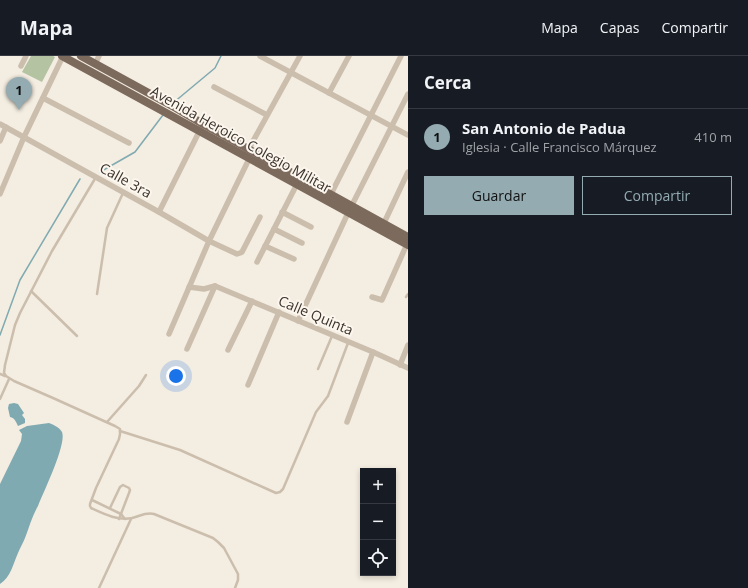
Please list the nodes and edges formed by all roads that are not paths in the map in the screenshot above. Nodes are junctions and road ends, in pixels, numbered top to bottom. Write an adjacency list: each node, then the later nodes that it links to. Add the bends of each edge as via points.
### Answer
1 (26, 56): 10 (street)
2 (62, 56): 16 (street); 17 (main road, Avenida Heroico Colegio Militar)
3 (81, 56): 9 (main road, Avenida Heroico Colegio Militar)
4 (99, 56): 9 (street)
5 (260, 56): 11 (street)
6 (300, 56): 11 (street)
7 (349, 56): 14 (street)
8 (401, 56): 19 (street)
9 (95, 64): 13 (main road, Avenida Heroico Colegio Militar)
10 (21, 66)
11 (291, 72): 14 (street); 18 (street)
12 (214, 87): 18 (street)
13 (143, 90): 17 (main road); 23 (main road, Avenida Heroico Colegio Militar, via 176,108)
14 (329, 93): 19 (street)
15 (408, 94): 21 (street)
16 (43, 98): 25 (street); 27 (street)
17 (138, 98): 23 (main road, Avenida Heroico Colegio Militar)
18 (267, 115): 28 (street)
19 (371, 115): 21 (street); 34 (street)
20 (0, 124): 22 (street, Calle 3ra)
21 (391, 126): 24 (street); 35 (street)
22 (6, 127): 25 (street, Calle 3ra); 26 (street)
23 (201, 128): 28 (main road, Avenida Heroico Colegio Militar); 36 (street)
24 (408, 135)
25 (24, 137): 30 (street, Calle 3ra); 33 (street)
26 (0, 142)
27 (129, 143)
28 (249, 154): 31 (main road, Avenida Heroico Colegio Militar); 34 (main road, Avenida Heroico Colegio Militar); 42 (street)
29 (408, 172): 39 (street)
30 (96, 177): 32 (street, Calle 3ra); 50 (lane)
31 (297, 184): 35 (main road, Avenida Heroico Colegio Militar); 37 (street)
32 (123, 192): 36 (street, Calle 3ra); 51 (lane, via 107,228)
33 (0, 194)
34 (332, 194): 35 (main road, Avenida Heroico Colegio Militar)
35 (350, 209): 39 (main road, Avenida Heroico Colegio Militar); 44 (main road, Avenida Heroico Colegio Militar); 55 (street)
36 (159, 212): 42 (street, Calle 3ra)
37 (282, 212): 40 (street); 41 (street)
38 (260, 217): 42 (street, Calle 3ra, via 242,252 237,254)
39 (384, 223): 44 (main road, Avenida Heroico Colegio Militar)
40 (310, 227)
41 (274, 229): 43 (street); 45 (street)
42 (209, 241): 49 (street)
43 (302, 242)
44 (408, 242): 52 (street, via 382,300)
45 (265, 246): 46 (street); 47 (street)
46 (294, 259)
47 (257, 262)
48 (215, 286): 49 (street, via 204,289); 53 (street, Calle Quinta); 61 (street)
49 (189, 288): 56 (street)
50 (31, 291): 58 (lane); 69 (lane, via 15,325 5,364)
51 (97, 294)
52 (372, 297)
53 (252, 301): 54 (street, Calle Quinta); 62 (street)
54 (279, 312): 55 (street, Calle Quinta); 71 (street)
55 (298, 320): 57 (street, Calle Quinta)
56 (169, 334)
57 (332, 335): 59 (street, Calle Quinta); 66 (lane)
58 (77, 336)
59 (348, 342): 63 (street, Calle Quinta); 75 (lane, via 328,396 316,412 280,492 276,493 180,450)
60 (408, 345): 64 (street)
61 (187, 349)
62 (228, 350)
63 (373, 352): 64 (street, Calle Quinta); 74 (street)
64 (400, 365): 65 (street, Calle Quinta)
65 (408, 368)
66 (318, 370)
67 (0, 374): 69 (lane)
68 (146, 375): 73 (lane)
69 (6, 376): 70 (lane)
70 (9, 379): 72 (lane); 73 (lane)
71 (248, 384)
72 (0, 398)
73 (107, 422): 75 (lane)
74 (347, 422)
75 (120, 431): 76 (lane, via 119,439)
76 (92, 500): 77 (lane); 80 (lane, via 91,508)
77 (110, 508): 78 (lane); 79 (lane, via 120,487 127,487 130,490)
78 (114, 510): 79 (lane); 80 (lane)
79 (121, 514): 81 (lane); 83 (lane)
80 (111, 516): 83 (lane)
81 (125, 518): 82 (lane); 83 (lane)
82 (131, 518): 84 (lane); 85 (lane, via 154,514 216,540 224,548 238,574)
83 (119, 519)
84 (99, 588)
85 (235, 588)

